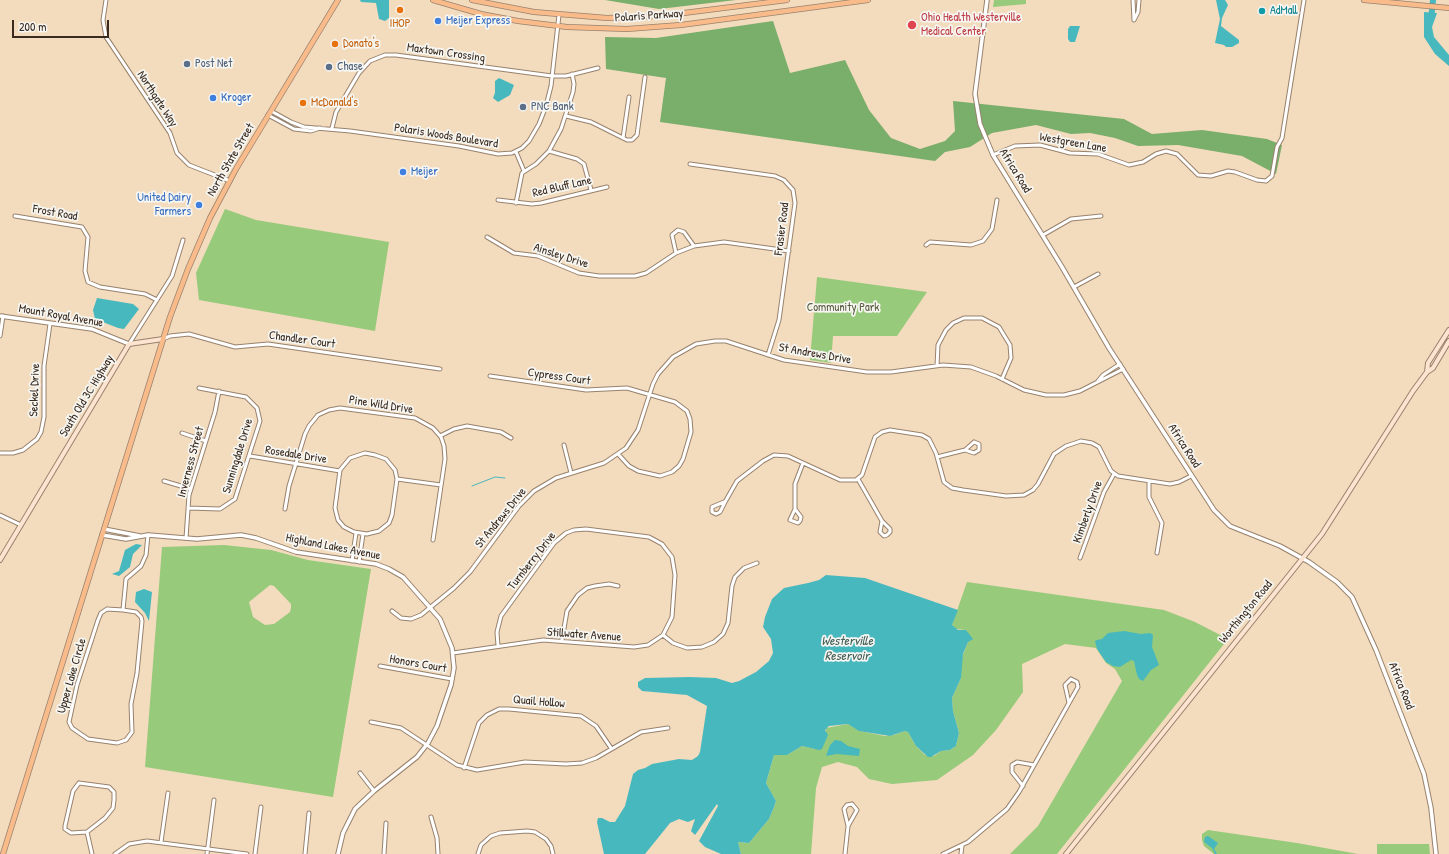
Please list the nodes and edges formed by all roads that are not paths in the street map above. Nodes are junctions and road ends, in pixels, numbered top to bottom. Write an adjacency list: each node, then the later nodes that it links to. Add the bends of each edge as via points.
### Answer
1 (106, 0): 30 (street, Northgate Way, via 103,20 106,37 167,129 177,153 189,165)
2 (338, 0): 20 (main road, North State Street)
3 (433, 0): 14 (main road, Polaris Parkway, via 481,14)
4 (472, 0): 13 (main road, Polaris Parkway)
5 (787, 0): 13 (main road, Polaris Parkway, via 642,17)
6 (868, 0): 14 (main road, Polaris Parkway, via 657,27)
7 (987, 0): 27 (street, Africa Road, via 975,94 980,124)
8 (1133, 0): 9 (street, via 1134,20)
9 (1139, 0)
10 (1304, 0): 27 (street, Westgreen Lane, via 1282,138 1277,147 1272,176 1266,181 1228,171 1211,176 1198,175 1177,154 1166,151 1143,162 1129,165 1098,154 1070,153 1040,145 1015,146)
11 (1364, 0): 12 (main road)
12 (1449, 8)
13 (559, 15): 14 (street)
14 (558, 26): 17 (street)
15 (598, 68): 16 (street, Maxtown Crossing)
16 (572, 74): 17 (street, Maxtown Crossing); 21 (street, via 573,92)
17 (552, 76): 23 (street, Maxtown Crossing, via 396,55 380,56 359,73 336,112); 26 (street, via 548,101 539,124 529,141)
18 (645, 77): 24 (street, via 637,134 632,140)
19 (629, 97): 24 (street)
20 (270, 113): 22 (street, Polaris Woods Boulevard, via 299,125); 22 (street, Polaris Woods Boulevard, via 294,129 311,131); 30 (main road, North State Street)
21 (566, 116): 24 (street, via 591,122); 25 (street)
22 (321, 127): 23 (street, Polaris Woods Boulevard)
23 (332, 128): 26 (street, Polaris Woods Boulevard, via 456,145 498,154)
24 (623, 138)
25 (549, 151): 29 (street, via 536,164); 32 (street, via 577,159 584,164)
26 (516, 152): 29 (street)
27 (993, 155): 38 (street, Africa Road)
28 (690, 164): 43 (street, Frasier Road, via 771,175 787,182 795,198)
29 (524, 171): 35 (street)
30 (230, 181): 52 (main road, North State Street, via 193,256)
31 (606, 187): 32 (street, Red Bluff Lane)
32 (592, 190): 35 (street, Red Bluff Lane, via 541,203)
33 (498, 200): 35 (street, Red Bluff Lane)
34 (997, 200): 41 (street, via 992,229 983,241 971,245 930,242)
35 (516, 203)
36 (15, 216): 47 (street, Frost Road, via 82,227 88,237 85,271 88,282 100,287 145,294)
37 (1101, 216): 38 (street, via 1071,219)
38 (1043, 235): 46 (street, Africa Road)
39 (487, 237): 44 (street, Ainsley Drive, via 514,253 538,256 592,276 640,275 656,268)
40 (183, 240): 47 (street, South Old 3C Highway, via 172,276)
41 (926, 245)
42 (694, 246): 43 (street, Ainsley Drive, via 724,242); 44 (street, Ainsley Drive); 44 (street, via 684,232 677,230 672,238)
43 (789, 251): 55 (street, Frasier Road, via 779,320)
44 (676, 253)
45 (1098, 274): 46 (street)
46 (1074, 286): 56 (street, Africa Road)
47 (157, 300): 54 (street, South Old 3C Highway)
48 (1, 316): 49 (street, Mount Royal Avenue); 51 (street)
49 (50, 324): 54 (street, Mount Royal Avenue, via 92,329); 73 (street, Seckel Drive, via 44,366 44,417 41,432 23,450 13,453)
50 (1449, 330): 60 (main road, Worthington Road, via 1428,363)
51 (0, 336)
52 (163, 339): 54 (main road); 58 (street, Chandler Court, via 189,334 235,347 268,344); 96 (main road, North State Street)
53 (1449, 341): 60 (main road, Worthington Road, via 1433,368)
54 (129, 344): 95 (main road, South Old 3C Highway)
55 (768, 355): 57 (street, St Andrews Drive, via 789,361 873,372); 66 (street, St Andrews Drive, via 726,341 715,340 696,344 680,352 667,363 658,374)
56 (1120, 364): 59 (street, Africa Road); 63 (street, St Andrews Drive)
57 (937, 366): 62 (street, St Andrews Drive, via 971,367); 62 (street, via 938,345 946,330 964,318 982,318 999,327 1010,345 1011,358)
58 (440, 369)
59 (1123, 369): 63 (street, St Andrews Drive); 82 (street, Africa Road)
60 (1426, 372): 106 (main road, Worthington Road, via 1322,534)
61 (490, 376): 66 (street, Cypress Court, via 586,390 627,388)
62 (1002, 379): 63 (street, St Andrews Drive, via 1024,390 1046,395 1064,395 1080,391)
63 (1098, 381)
64 (199, 388): 65 (street, Sunningdale Drive)
65 (219, 391): 70 (street, Inverness Street); 75 (street, Sunningdale Drive, via 246,397 257,408 259,426)
66 (650, 394): 74 (street, St Andrews Drive, via 635,437); 74 (street, Cypress Court, via 675,402 689,415 691,429 680,464 670,473 655,476 631,468)
67 (182, 433): 70 (street)
68 (440, 436): 69 (street, via 467,426 501,432); 78 (street, Pine Wild Drive, via 430,425 415,418 334,408 318,415 309,426); 87 (street, via 445,456)
69 (511, 438)
70 (206, 441): 88 (street, Inverness Street)
71 (564, 445): 80 (street)
72 (965, 450): 72 (street, via 976,453 980,445 974,442); 76 (street)
73 (0, 452)
74 (618, 454): 80 (street, St Andrews Drive, via 604,463)
75 (250, 456): 78 (street, Rosedale Drive); 90 (street, Sunningdale Drive, via 238,494 230,504 216,510)
76 (937, 457): 81 (street, via 942,479 948,486 1006,496 1019,496 1033,490 1040,482 1054,454 1066,446 1082,441 1099,447); 84 (street, via 933,444 926,436 886,430 874,439 862,475)
77 (803, 463): 84 (street, via 840,480); 89 (street, via 781,454 766,458 737,481); 92 (street, via 795,484)
78 (296, 464): 79 (street, Rosedale Drive); 91 (street, Pine Wild Drive)
79 (340, 471): 83 (street, via 344,463 355,456 375,455 391,464); 97 (street, via 335,513 342,526)
80 (571, 473): 112 (street, St Andrews Drive, via 546,483 530,494 470,572)
81 (1114, 474): 86 (street); 105 (street, Kimberly Drive, via 1106,488)
82 (1191, 476): 86 (street, via 1173,483); 106 (street, Africa Road, via 1222,520 1238,530)
83 (397, 479): 87 (street); 98 (street, via 392,515 388,523 377,532)
84 (858, 479): 94 (street)
85 (164, 481): 88 (street)
86 (1149, 481): 104 (street, via 1149,496 1162,523)
87 (441, 485): 103 (street)
88 (191, 489): 90 (street, Inverness Street)
89 (726, 502): 89 (street, via 720,512 712,512 712,507)
90 (188, 508): 102 (street, Inverness Street)
91 (285, 509)
92 (795, 509): 92 (street, via 801,517 796,524 790,520)
93 (0, 515): 95 (street)
94 (882, 521): 94 (street, via 890,530 887,535 880,532)
95 (21, 525): 107 (main road, South Old 3C Highway)
96 (104, 529): 99 (main road, North State Street); 101 (street, Highland Lakes Avenue)
97 (356, 533): 98 (street); 108 (street)
98 (363, 534): 109 (street)
99 (102, 535): 101 (street, Highland Lakes Avenue, via 126,539); 142 (main road, North State Street)
100 (148, 535): 101 (street, Highland Lakes Avenue); 102 (street, Highland Lakes Avenue); 113 (street, via 146,555 141,566 126,579)
101 (141, 536)
102 (186, 538): 108 (street, Highland Lakes Avenue, via 249,536 296,552)
103 (433, 540)
104 (1157, 553)
105 (1080, 558)
106 (1303, 558): 157 (main road, Worthington Road); 158 (street, Africa Road, via 1347,591 1360,610 1424,774)
107 (0, 560)
108 (352, 561): 109 (street, Highland Lakes Avenue)
109 (359, 562): 112 (street, Highland Lakes Avenue, via 385,567 400,575)
110 (757, 564): 115 (street, via 744,568 735,576 728,623 723,634 714,642 702,648 687,648 673,643)
111 (618, 586): 116 (street, via 595,586 578,595 567,610)
112 (431, 607): 114 (street, St Andrews Drive, via 411,619 401,618); 118 (street, Highland Lakes Avenue, via 444,627)
113 (123, 610): 113 (street, Upper Lake Circle, via 107,610 100,615 77,685 69,722 72,728 88,739 117,743 123,742 132,732 131,704 142,622 137,613)
114 (392, 612)
115 (663, 635): 116 (street, Stillwater Avenue, via 653,643 636,647); 117 (street, Turnberry Drive, via 672,617 675,575 673,560 666,548 648,537 580,529 566,534 554,543 505,609 497,626)
116 (562, 640): 117 (street, Stillwater Avenue)
117 (498, 646): 118 (street, Stillwater Avenue)
118 (453, 653): 120 (street, Highland Lakes Avenue)
119 (380, 666): 120 (street, Honors Court)
120 (452, 680): 124 (street, Highland Lakes Avenue, via 437,726)
121 (1069, 703): 121 (street, via 1078,687 1077,682 1071,679 1065,685); 126 (street)
122 (371, 722): 124 (street, via 401,728)
123 (668, 728): 125 (street, via 641,732)
124 (427, 744): 127 (street); 130 (street, Highland Lakes Avenue, via 414,760)
125 (611, 748): 127 (street, via 596,758 574,764 530,762 484,770); 127 (street, Quail Hollow, via 596,726 581,716 500,709 489,713 479,723)
126 (1034, 765): 129 (street); 129 (street, via 1017,762 1012,765 1012,772)
127 (464, 768)
128 (360, 773): 130 (street)
129 (1023, 786): 140 (street, via 1004,812)
130 (374, 791): 149 (street, Highland Lakes Avenue, via 350,816)
131 (168, 793): 139 (street)
132 (214, 800): 141 (street)
133 (261, 807): 147 (street)
134 (309, 813): 148 (street)
135 (431, 817): 151 (street)
136 (386, 823): 150 (street)
137 (848, 826): 137 (street, via 857,810 851,804 844,809); 154 (street)
138 (86, 832): 138 (street, via 72,833 65,829 74,788 80,783 112,789 113,808 105,818); 143 (street)
139 (161, 842): 141 (street); 144 (street, via 135,842)
140 (962, 846): 155 (street); 156 (street)
141 (208, 848): 145 (street); 146 (street)
142 (3, 854)
143 (92, 854)
144 (115, 854)
145 (207, 854)
146 (247, 854)
147 (255, 854)
148 (305, 854)
149 (338, 854)
150 (384, 854)
151 (438, 854)
152 (478, 854): 153 (street, via 481,845 491,836 527,831 535,832 546,839 552,846)
153 (553, 854)
154 (845, 854)
155 (944, 854)
156 (961, 854)
157 (1066, 854)
158 (1436, 854)

